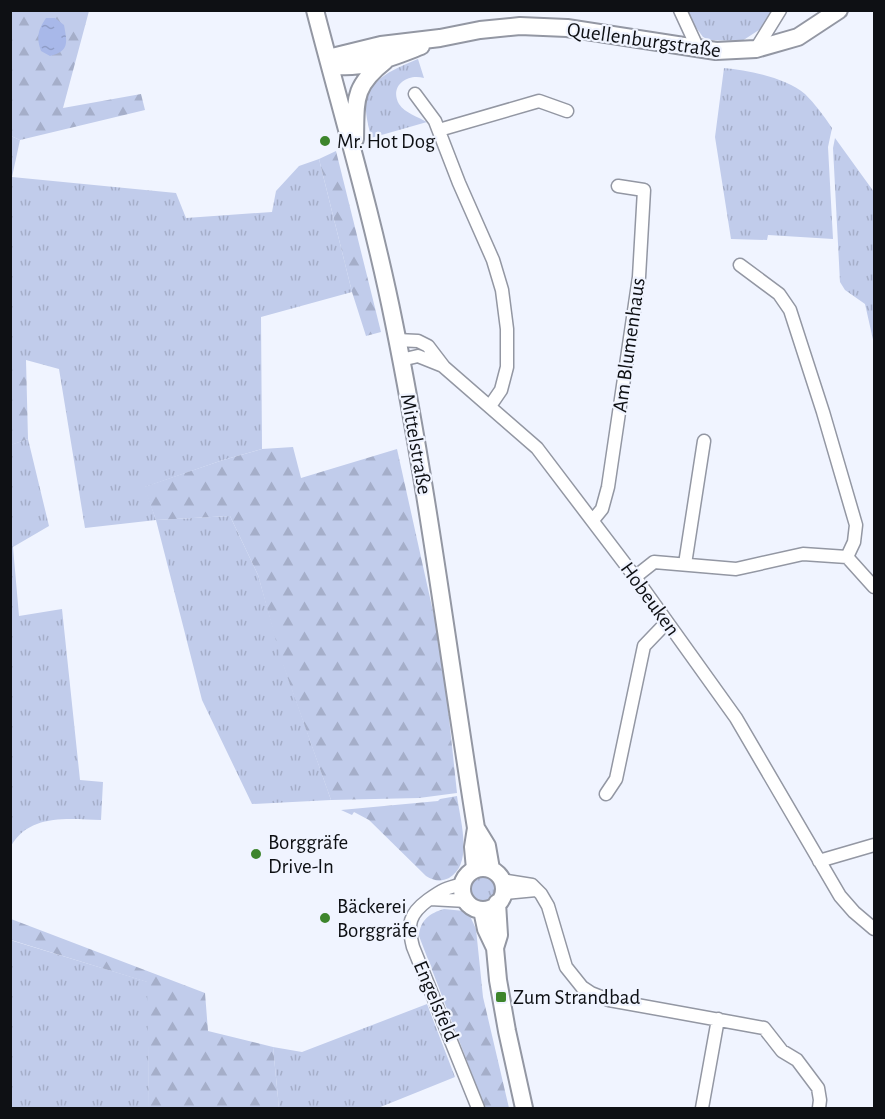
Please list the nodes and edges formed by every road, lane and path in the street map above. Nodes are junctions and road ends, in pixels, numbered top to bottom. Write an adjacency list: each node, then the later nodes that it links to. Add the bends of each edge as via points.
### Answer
1 (315, 10): 9 (main road, Mittelstraße)
2 (680, 10): 6 (street)
3 (780, 10): 7 (street)
4 (839, 10): 7 (main road, Quellenburgstraße, via 798,37)
5 (440, 38): 6 (main road, Quellenburgstraße, via 520,26 567,28); 8 (main road, Quellenburgstraße); 9 (main road, Quellenburgstraße, via 381,45)
6 (698, 49): 7 (main road, Quellenburgstraße)
7 (756, 50)
8 (386, 60): 9 (main road, Quellenburgstraße, via 355,67); 13 (main road, Quellenburgstraße, via 357,94)
9 (329, 62): 13 (main road, Mittelstraße)
10 (415, 94): 12 (street)
11 (567, 111): 12 (street, via 539,100)
12 (439, 130): 19 (street, via 502,290 507,367 501,390)
13 (354, 158): 16 (main road, Mittelstraße)
14 (618, 186): 21 (street, Am Blumenhaus, via 644,190 639,277 608,488 602,509)
15 (740, 265): 22 (street, via 778,294 790,310 856,525)
16 (397, 340): 17 (main road, Mittelstraße); 18 (street, Hobeuken, via 418,341 428,346)
17 (401, 360): 18 (street, Hobeuken, via 418,356); 31 (main road, Mittelstraße, via 476,828 473,847)
18 (444, 367): 19 (street, Hobeuken)
19 (490, 406): 21 (street, Hobeuken, via 537,448)
20 (704, 441): 23 (street)
21 (592, 520): 24 (street, Hobeuken)
22 (847, 557): 23 (street, via 803,554 736,569); 25 (street)
23 (685, 564): 24 (street, via 654,562)
24 (635, 577): 26 (street, Hobeuken)
25 (874, 587)
26 (667, 621): 27 (street, via 644,646 616,779); 29 (street, Hobeuken, via 736,718)
27 (606, 794)
28 (874, 845): 29 (street)
29 (819, 861): 34 (street, Hobeuken, via 840,896)
30 (463, 884): 31 (main road, via 468,874); 32 (street, Engelsfeld, via 448,887); 33 (main road)
31 (492, 887): 33 (main road); 35 (street, via 536,890 545,899 566,967 591,993 609,1000); 37 (main road, Mittelstraße, via 486,929 495,948)
32 (430, 899): 33 (street); 36 (street, Engelsfeld, via 414,914 410,933 413,947)
33 (467, 901)
34 (874, 929)
35 (718, 1019): 38 (street); 39 (street, via 768,1032 818,1088)
36 (478, 1108)
37 (524, 1108)
38 (702, 1108)
39 (819, 1108)

